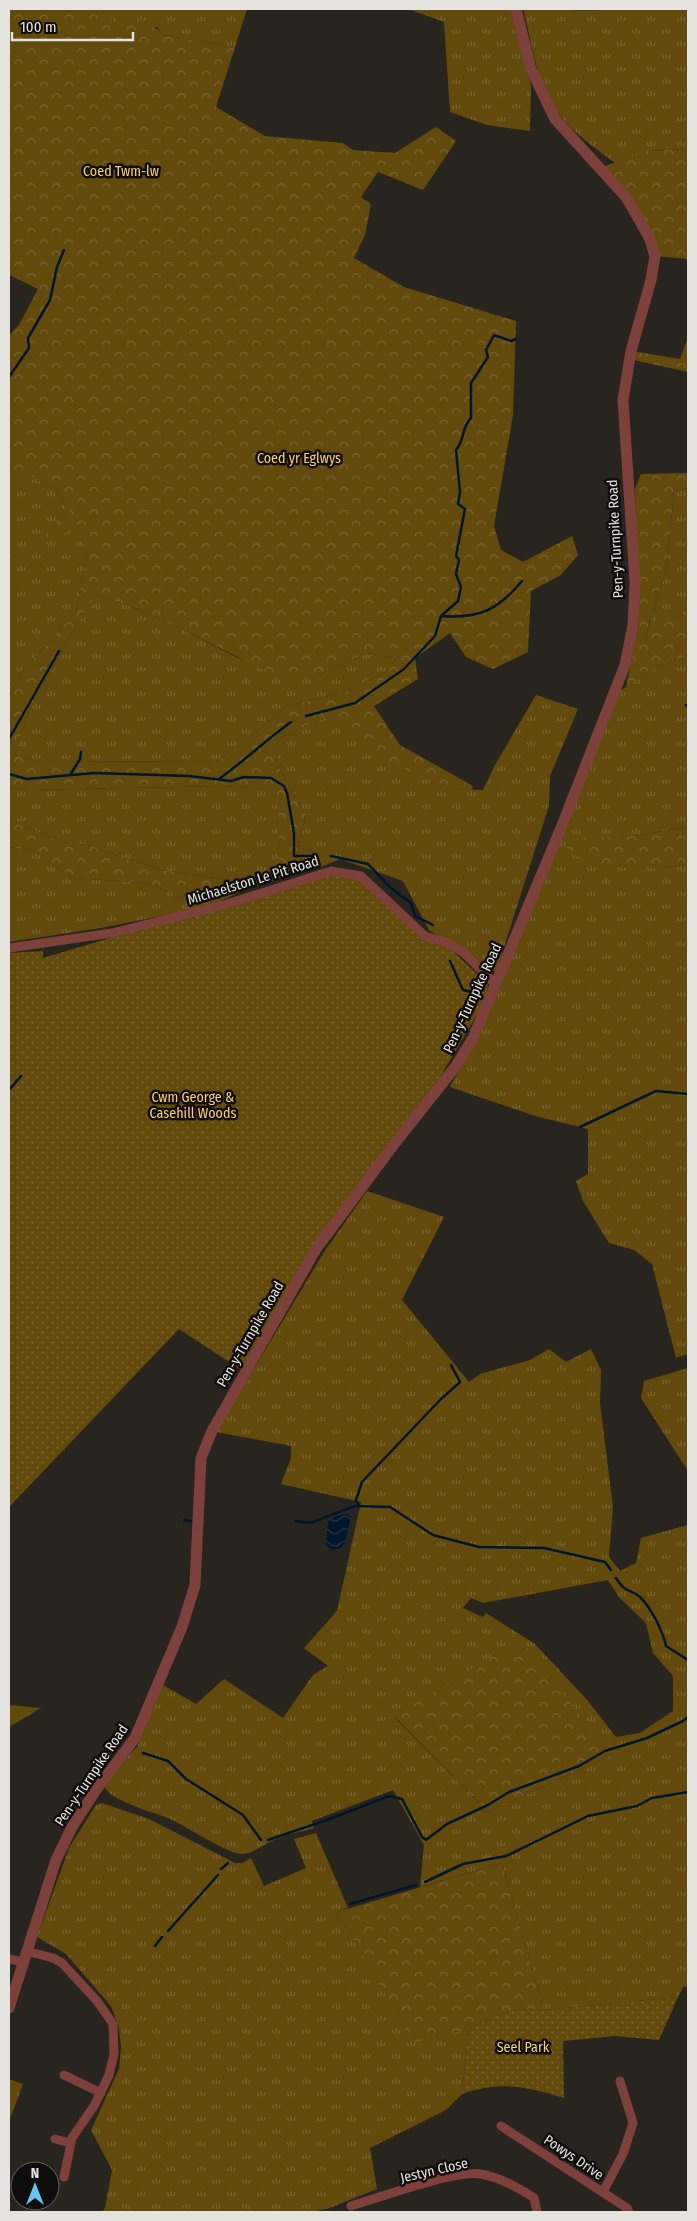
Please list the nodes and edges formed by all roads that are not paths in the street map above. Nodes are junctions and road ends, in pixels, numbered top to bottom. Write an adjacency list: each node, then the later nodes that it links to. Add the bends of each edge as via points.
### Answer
1 (516, 9): 3 (street, Pen-y-Turnpike Road, via 531,69 555,119 626,196 656,256 631,351 623,400 635,582 633,625 626,665)
2 (9, 948): 3 (street, Michaelston Le Pit Road, via 112,933 227,904 331,871 361,876 425,936 446,942 464,953)
3 (496, 985): 4 (street, Pen-y-Turnpike Road, via 473,1038 456,1066 316,1249 212,1431 201,1458 195,1585 182,1627 135,1738 96,1790 56,1860)
4 (24, 1957): 5 (street); 6 (street, Pen-y-Turnpike Road); 9 (street, via 53,1958 62,1962 111,2020 114,2060)
5 (9, 1959)
6 (9, 2007)
7 (64, 2075): 9 (street)
8 (620, 2081): 14 (street, via 632,2123 623,2154)
9 (101, 2093): 12 (street)
10 (501, 2126): 14 (street, Powys Drive)
11 (55, 2139): 12 (street)
12 (71, 2143): 13 (street)
13 (64, 2177)
14 (603, 2192): 17 (street, Powys Drive, via 628,2208)
15 (351, 2206): 16 (street, Jestyn Close, via 428,2183 479,2174 513,2184 534,2198)
16 (538, 2212)
17 (629, 2212)

